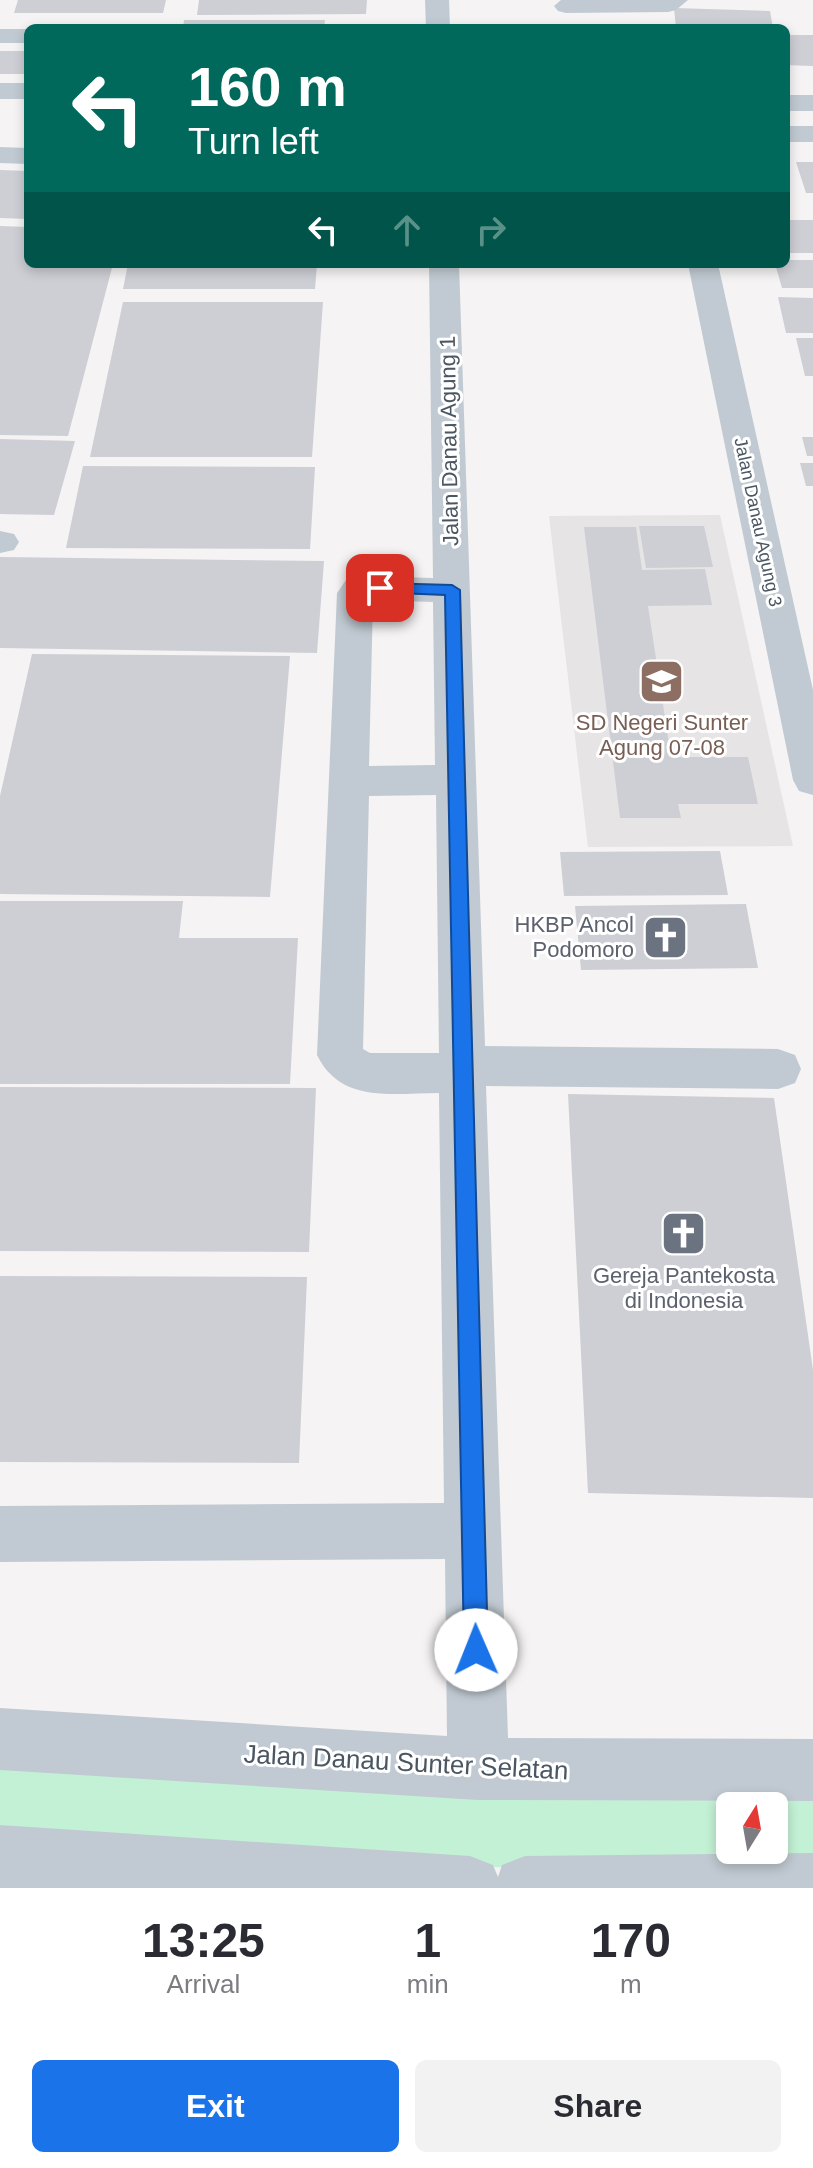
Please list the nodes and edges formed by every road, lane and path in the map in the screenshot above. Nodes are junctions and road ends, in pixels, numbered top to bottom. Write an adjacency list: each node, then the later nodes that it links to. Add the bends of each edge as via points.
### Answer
1 (437, 0): 4 (street)
2 (676, 0): 3 (street, via 668,5)
3 (567, 11)
4 (438, 24)
5 (0, 36): 6 (street)
6 (24, 36)
7 (0, 91): 8 (street)
8 (24, 91)
9 (790, 103): 10 (street)
10 (813, 103)
11 (0, 131): 12 (street)
12 (24, 131)
13 (790, 134): 14 (street)
14 (813, 134)
15 (0, 155): 16 (street)
16 (24, 156)
17 (444, 268): 19 (street, Jalan Danau Agung 1)
18 (704, 268): 21 (street, Jalan Danau Agung 3)
19 (452, 590): 20 (street, Jalan Danau Agung 1); 22 (street, via 359,588 355,593)
20 (455, 780): 22 (street); 23 (street, Jalan Danau Agung 1)
21 (813, 780)
22 (349, 781): 23 (street, via 340,1055 352,1068 370,1073)
23 (463, 1069): 24 (street); 25 (street, Jalan Danau Agung 1)
24 (778, 1069)
25 (474, 1531): 26 (street); 28 (street, Jalan Danau Agung 1)
26 (0, 1534)
27 (0, 1739): 28 (street, Jalan Danau Sunter Selatan)
28 (478, 1769): 29 (street, Jalan Danau Sunter Selatan)
29 (813, 1770)
30 (0, 1857): 32 (street)
31 (813, 1885): 33 (street)
32 (470, 1888)
33 (525, 1888)

